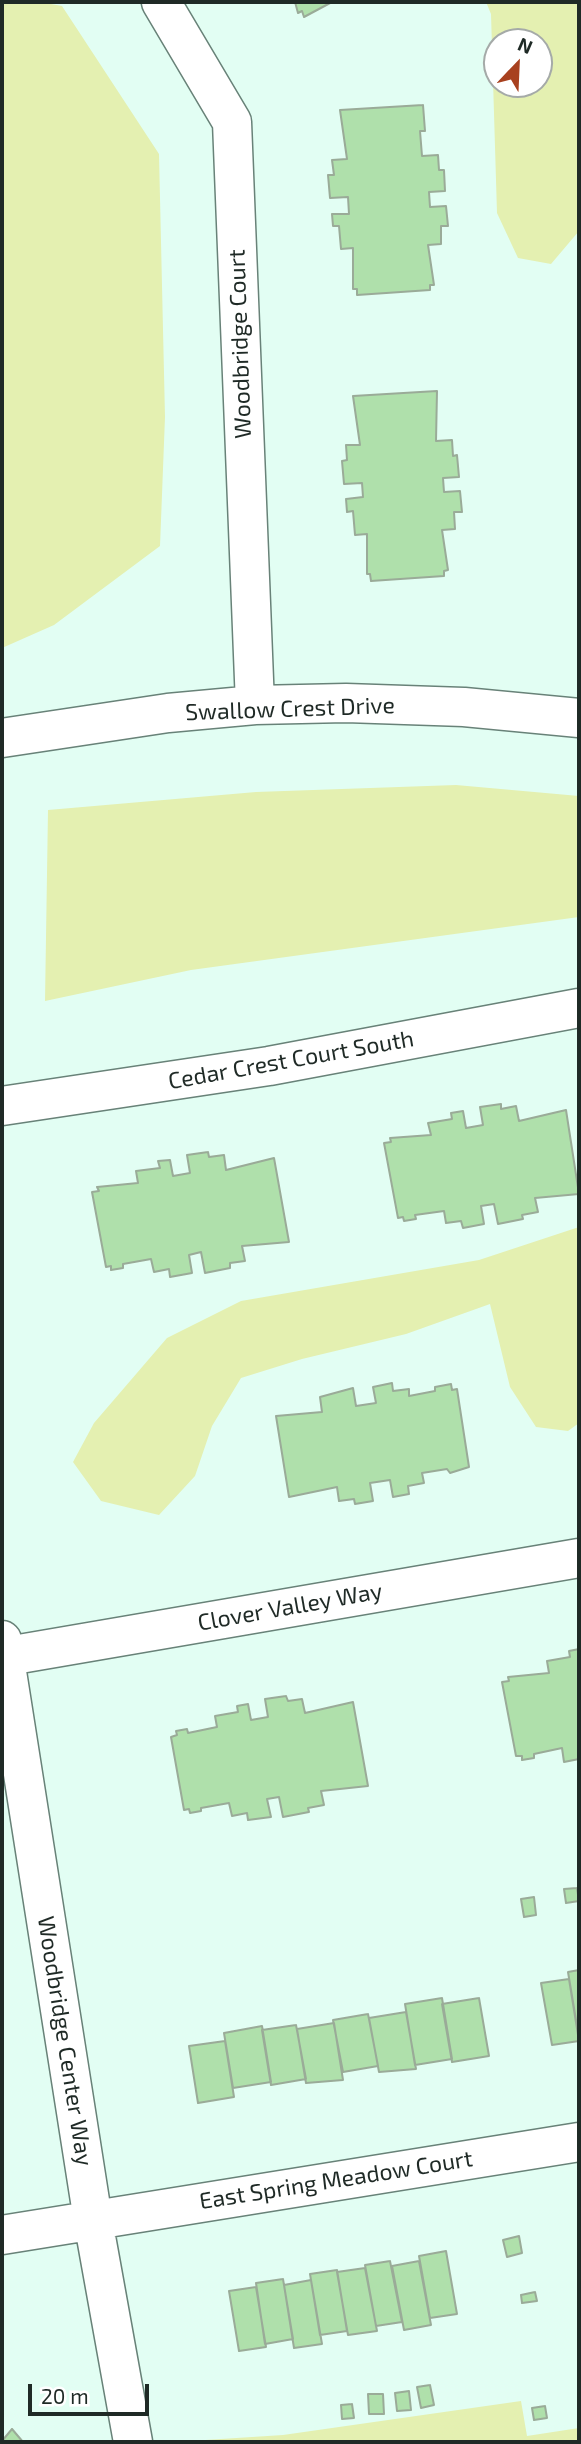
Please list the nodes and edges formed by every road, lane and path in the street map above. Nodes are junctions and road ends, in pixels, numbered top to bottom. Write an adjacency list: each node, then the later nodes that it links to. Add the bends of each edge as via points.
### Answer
1 (161, 2): 2 (street, Woodbridge Court, via 232,122)
2 (255, 705): 3 (street, Swallow Crest Drive, via 451,706); 4 (street, Swallow Crest Drive)
3 (579, 718)
4 (2, 738)
5 (579, 1008): 6 (street, Cedar Crest Court South, via 269,1066)
6 (2, 1106)
7 (579, 1558): 8 (street, Clover Valley Way)
8 (3, 1651): 10 (street, Woodbridge Center Way)
9 (579, 2142): 10 (street, East Spring Meadow Court)
10 (93, 2220): 11 (street, East Spring Meadow Court); 12 (street, Woodbridge Center Way)
11 (2, 2235)
12 (133, 2442)

